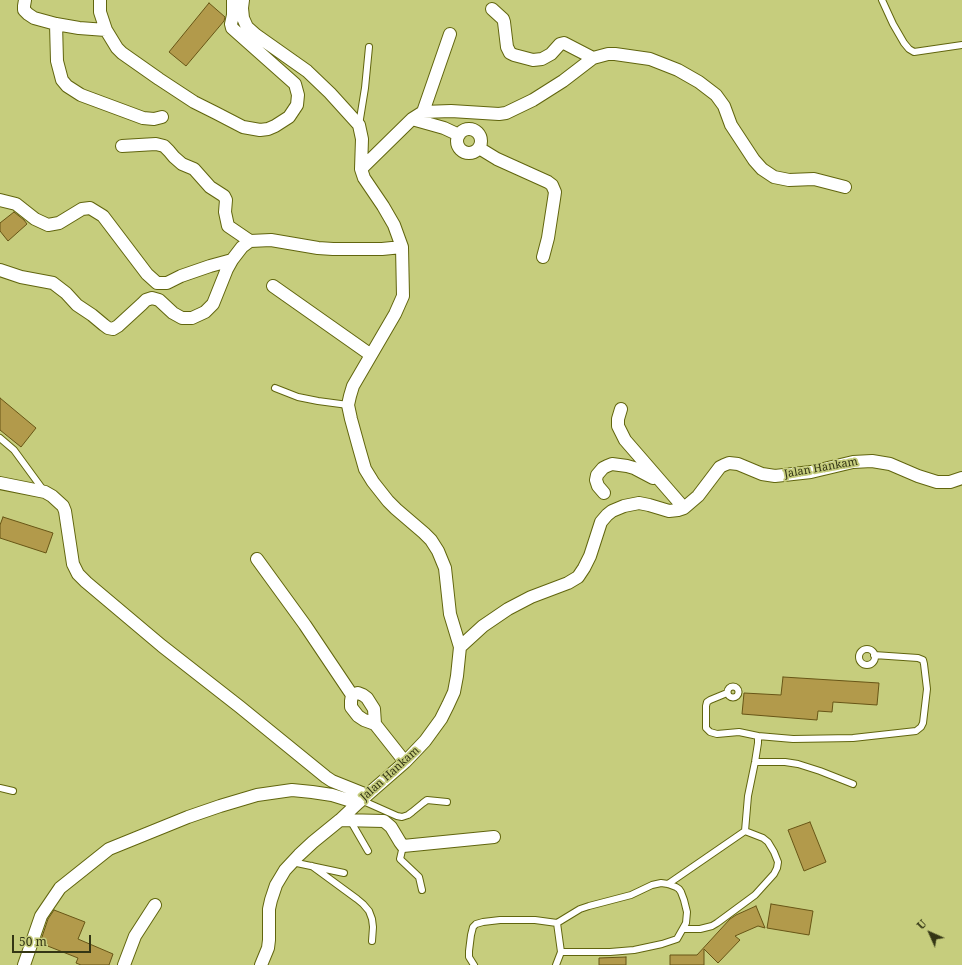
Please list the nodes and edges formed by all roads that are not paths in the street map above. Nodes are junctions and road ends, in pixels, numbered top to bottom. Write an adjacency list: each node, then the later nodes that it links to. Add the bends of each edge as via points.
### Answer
1 (25, 0): 7 (street, via 24,10 31,17)
2 (100, 0): 8 (street, via 100,12)
3 (233, 0): 14 (street, via 232,28)
4 (243, 0): 13 (street, via 243,18 247,27)
5 (882, 0): 10 (lane, via 904,44 914,52)
6 (492, 9): 12 (street, via 503,19 510,53 533,60 542,59 564,43)
7 (56, 24): 8 (street); 16 (street, via 58,61 62,80 67,86 81,95 143,118)
8 (106, 30): 14 (street, via 117,48 159,79 194,102 243,127 268,129 289,117 297,104)
9 (450, 34): 15 (street)
10 (962, 46)
11 (369, 47): 18 (lane)
12 (593, 58): 15 (street, via 533,100 506,113); 21 (street, via 608,54 625,55 650,59 678,70 716,95 724,106 731,125 754,160 774,178 814,179)
13 (307, 71): 14 (street); 18 (street)
14 (295, 84)
15 (423, 112): 17 (street)
16 (162, 117)
17 (412, 119): 20 (street); 25 (street, via 459,135 458,147 464,152 473,153 479,148 552,185 555,192)
18 (359, 125): 20 (street, via 362,143)
19 (122, 146): 23 (street, via 164,146 182,164 194,170 210,187 224,196 228,226)
20 (361, 169): 24 (street, via 394,225)
21 (845, 188)
22 (0, 200): 26 (street, via 16,204 35,219 48,225 59,223 82,209 90,208 103,216 156,283 167,283)
23 (250, 241): 24 (street, via 271,240 333,249); 26 (street)
24 (402, 247): 29 (street, via 403,296)
25 (543, 257)
26 (232, 260): 27 (street, via 213,304 200,315 182,318 159,300 152,298 146,300 113,329 77,305 53,283)
27 (0, 270)
28 (273, 286): 29 (street)
29 (371, 355): 31 (street, via 353,386)
30 (276, 388): 31 (lane, via 298,397)
31 (348, 405): 41 (street, via 365,469 373,482 396,509 431,540 438,551 445,568 450,614)
32 (621, 409): 36 (street, via 618,426 625,440)
33 (0, 438): 37 (lane, via 14,450)
34 (962, 478): 39 (street, Jalan Hankam, via 938,482 872,460 775,476 730,463 720,467 703,491)
35 (0, 483): 37 (street)
36 (663, 484): 38 (street, via 634,468 612,464 603,468 596,477 598,486); 39 (street)
37 (45, 492): 52 (street, via 63,506 73,564 86,582 326,777)
38 (604, 494)
39 (684, 508): 41 (street, via 671,511 639,503 612,510 601,522 590,556 578,577 508,609 483,626)
40 (257, 559): 43 (street)
41 (460, 647): 47 (street, Jalan Hankam, via 454,692 441,719)
42 (874, 655): 46 (lane, via 923,660 927,689 923,724 918,730 853,738 793,739)
43 (352, 694): 45 (street, via 351,707 358,716); 45 (street, via 363,694 367,698 374,709)
44 (727, 694): 46 (lane, via 707,702 706,728 717,734 739,732)
45 (375, 724): 47 (street)
46 (758, 736): 48 (lane)
47 (405, 762): 52 (street, Jalan Hankam)
48 (755, 762): 49 (lane, via 798,764); 55 (lane, via 748,796)
49 (853, 784)
50 (0, 788): 51 (lane)
51 (13, 791)
52 (362, 799): 53 (lane, via 402,817 427,800); 54 (street, Jalan Hankam); 69 (street, via 292,790 263,794 188,817 108,849 60,888 41,916)
53 (447, 802)
54 (345, 820): 57 (street, via 382,820 391,827); 58 (lane); 59 (street, Jalan Hankam, via 313,842)
55 (745, 831): 62 (lane); 66 (lane, via 763,838 771,846 778,862 774,874 756,894 717,923 705,928)
56 (494, 837): 57 (street)
57 (403, 846): 63 (lane, via 400,859 419,877)
58 (368, 851)
59 (292, 862): 60 (lane); 71 (street, Jalan Hankam, via 274,890 269,909 268,948)
60 (312, 866): 61 (lane); 67 (lane, via 369,911 373,928)
61 (344, 873)
62 (668, 884): 65 (lane, via 655,884 580,909); 66 (lane, via 681,892 686,905 687,918)
63 (422, 890)
64 (155, 905): 70 (street, via 136,936)
65 (558, 923): 68 (lane); 72 (lane, via 528,920 476,924 471,934 469,951 469,957)
66 (683, 929): 68 (lane, via 677,939 634,950)
67 (372, 941)
68 (561, 952): 73 (lane)
69 (24, 965)
70 (124, 965)
71 (261, 965)
72 (474, 965)
73 (556, 965)

